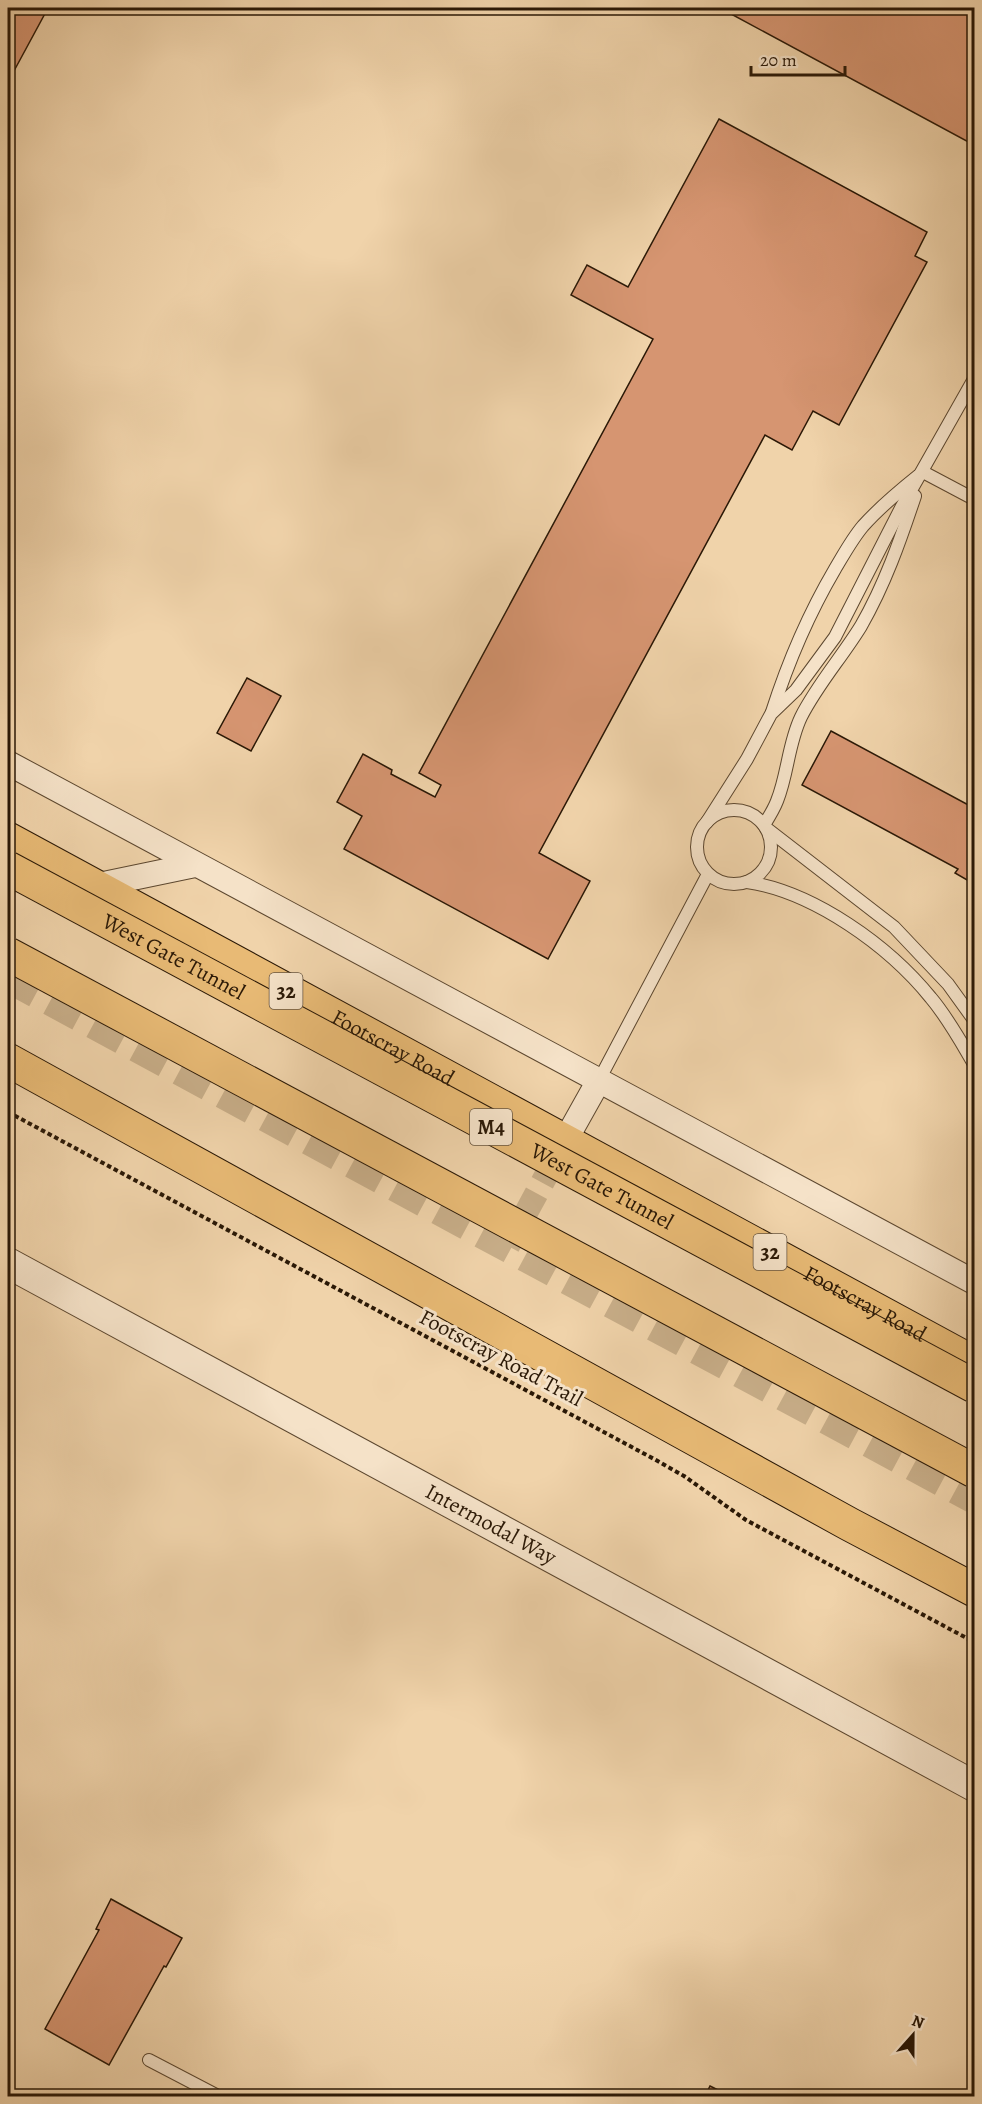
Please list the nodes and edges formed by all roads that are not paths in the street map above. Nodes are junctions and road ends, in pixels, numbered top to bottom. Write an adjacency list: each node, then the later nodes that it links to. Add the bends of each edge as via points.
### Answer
1 (975, 379): 2 (lane)
2 (971, 393): 3 (lane)
3 (924, 472): 4 (lane); 5 (lane, via 901,508 835,637 796,690); 5 (lane, via 888,500 848,549 806,622); 8 (lane, via 878,596 841,658 814,693 798,725 777,801)
4 (975, 499)
5 (771, 714): 7 (lane)
6 (8, 763): 10 (street)
7 (707, 822): 8 (lane, via 715,815 737,810 749,813); 12 (lane, via 697,843 701,865)
8 (765, 826): 13 (lane, via 771,837 770,860 765,869); 16 (lane, via 894,927 948,984)
9 (8, 839): 14 (main road, Footscray Road / 32)
10 (195, 865): 14 (street); 19 (street)
11 (8, 868): 24 (main road, West Gate Tunnel / M4, bridge)
12 (708, 874): 13 (lane, via 725,883); 19 (lane)
13 (747, 882): 18 (lane, via 790,893 846,923 891,957 932,999)
14 (94, 886): 20 (main road, Footscray Road / 32)
15 (8, 954): 25 (main road, bridge)
16 (975, 1020)
17 (8, 1060): 26 (main road)
18 (975, 1064)
19 (598, 1082): 20 (street); 22 (street)
20 (565, 1142): 23 (main road, Footscray Road / 32)
21 (8, 1263): 27 (street, Intermodal Way)
22 (975, 1282)
23 (975, 1363)
24 (975, 1386)
25 (975, 1470)
26 (975, 1590)
27 (975, 1786)
28 (149, 2060): 29 (lane)
29 (218, 2097)

